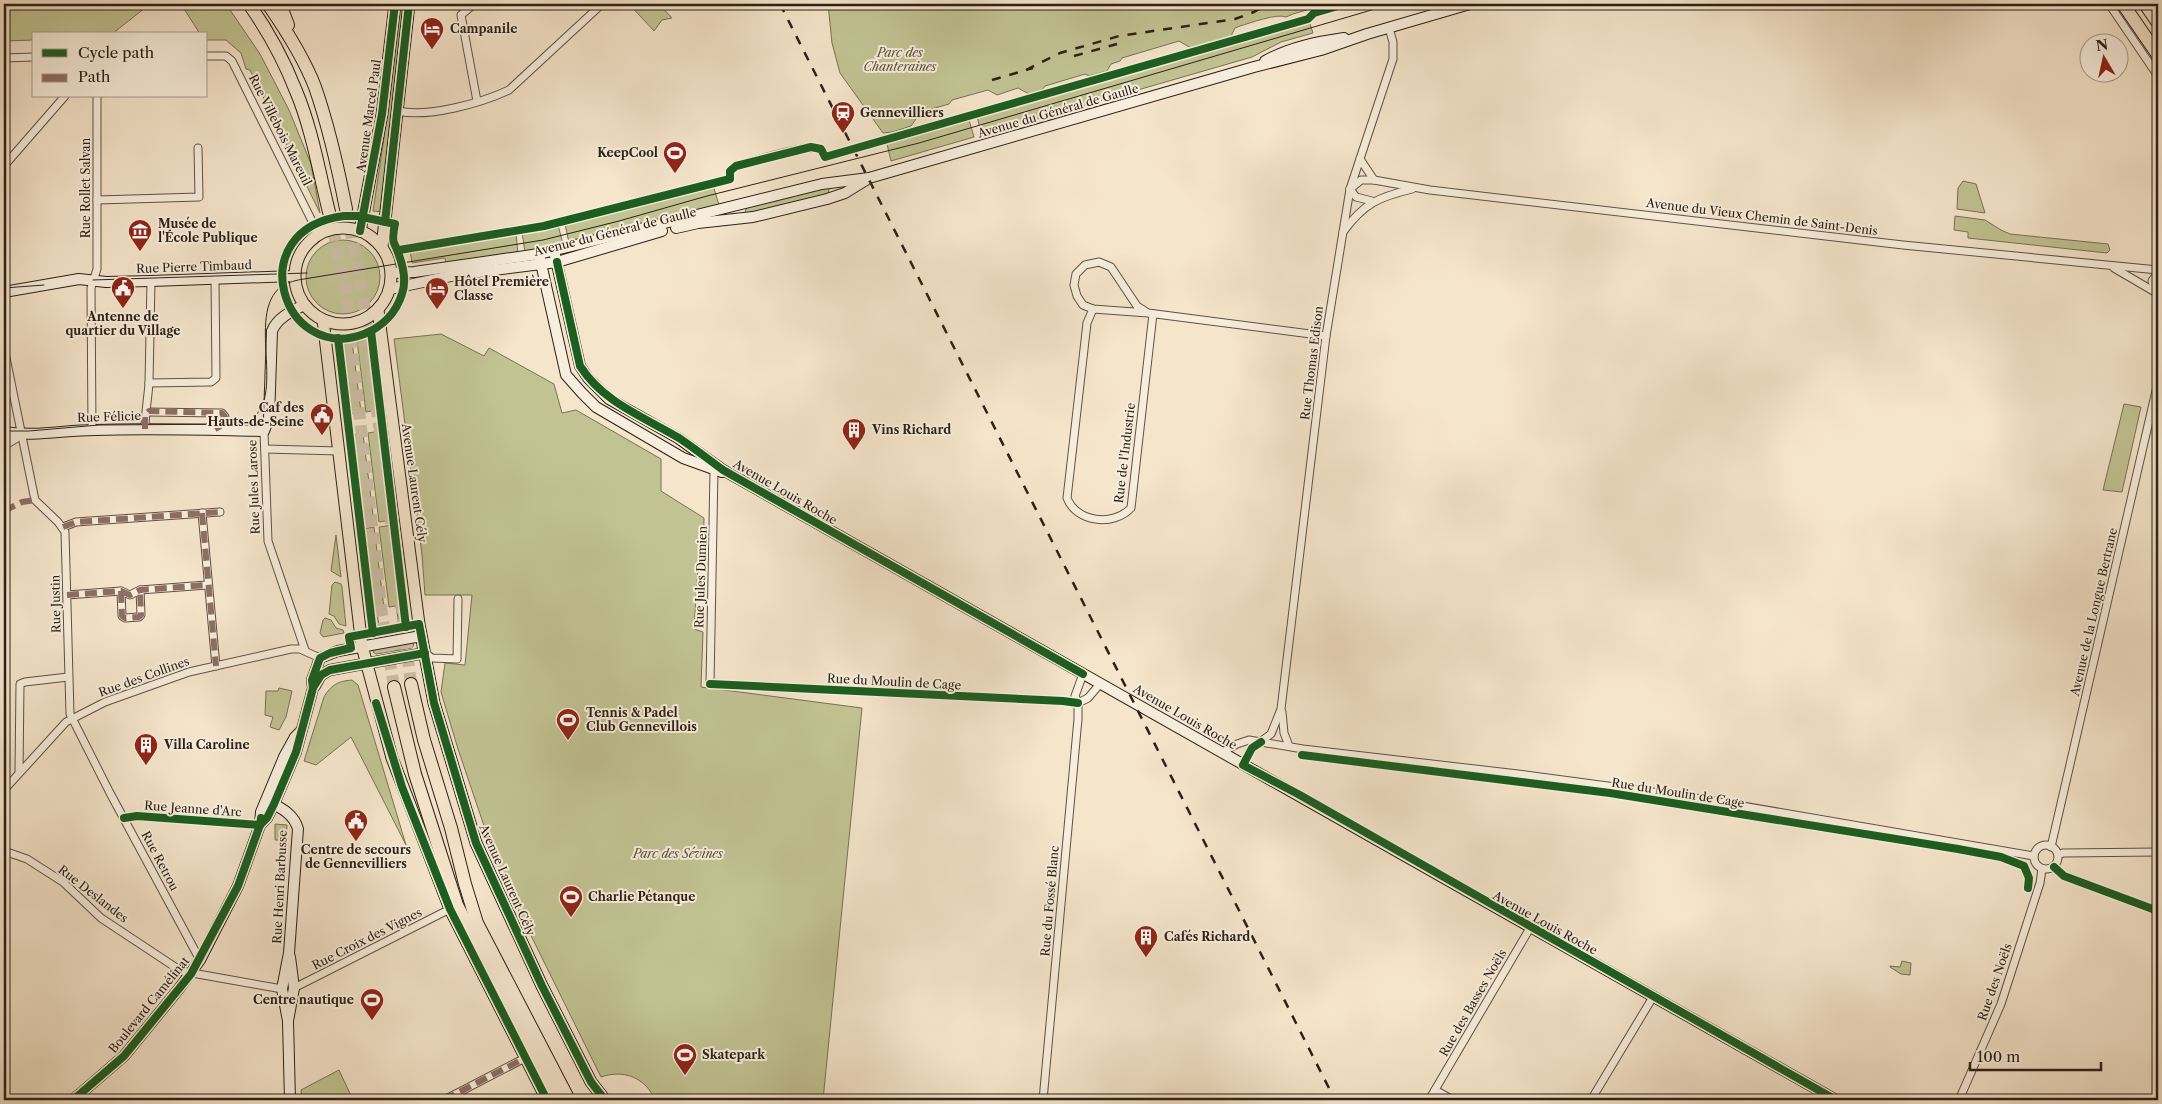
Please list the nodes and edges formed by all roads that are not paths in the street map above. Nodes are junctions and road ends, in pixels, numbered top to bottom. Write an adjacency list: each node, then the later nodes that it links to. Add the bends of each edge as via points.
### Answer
1 (239, 4): 25 (highway, via 278,65)
2 (249, 4): 25 (highway, via 283,62 297,92)
3 (268, 4): 15 (highway)
4 (280, 4): 15 (highway)
5 (395, 4): 43 (main road, Avenue Marcel Paul, via 382,114)
6 (409, 4): 24 (main road)
7 (474, 4): 23 (street, via 461,15)
8 (602, 4): 23 (street, via 509,90)
9 (1470, 4): 14 (main road, Avenue du Général de Gaulle)
10 (2109, 4): 20 (street)
11 (2123, 4): 16 (highway)
12 (2145, 4): 13 (highway)
13 (2158, 23)
14 (1389, 28): 28 (street, Rue Thomas Edison, via 1394,42 1393,59); 30 (main road, Avenue du Général de Gaulle, via 1318,42 1280,53 1254,67)
15 (299, 53): 40 (highway, via 332,141)
16 (2158, 55)
17 (208, 56): 45 (street, Rue Villebois Mareuil, via 226,56 232,62)
18 (32, 57): 19 (street)
19 (4, 58)
20 (2158, 76)
21 (63, 98): 29 (street)
22 (97, 98): 37 (street, Rue Rollet Salvan)
23 (477, 101): 24 (street, via 424,114)
24 (398, 111): 46 (main road)
25 (308, 130): 41 (highway)
26 (198, 148): 37 (street, via 199,198)
27 (826, 157): 31 (street, via 820,149 811,147 736,166 730,170)
28 (1360, 159): 32 (street); 35 (street, Rue Thomas Edison)
29 (4, 166)
30 (869, 178): 33 (main road, Avenue du Général de Gaulle); 36 (main road, Avenue du Général de Gaulle)
31 (730, 179)
32 (1374, 180): 34 (street, Avenue du Vieux Chemin de Saint-Denis); 35 (street, Avenue du Vieux Chemin de Saint-Denis, via 1361,180)
33 (835, 182): 36 (main road); 39 (main road, Avenue du Général de Gaulle)
34 (1418, 188): 38 (street, Avenue du Vieux Chemin de Saint-Denis); 50 (street, Avenue du Vieux Chemin de Saint-Denis, via 1903,245)
35 (1350, 189): 38 (street, via 1356,197); 44 (street, Rue Thomas Edison)
36 (839, 195): 42 (main road, Avenue du Général de Gaulle)
37 (97, 200): 55 (street, Rue Rollet Salvan, via 97,269)
38 (1372, 201): 44 (street, Avenue du Vieux Chemin de Saint-Denis, via 1356,214)
39 (735, 206): 42 (main road); 47 (main road, Avenue du Général de Gaulle)
40 (346, 209)
41 (329, 212)
42 (738, 220): 49 (main road, Avenue du Général de Gaulle, via 674,228)
43 (360, 231): 45 (main road, via 335,229); 46 (main road)
44 (1342, 233): 65 (street, Rue Thomas Edison)
45 (318, 235): 53 (main road, via 300,254)
46 (382, 247): 52 (main road)
47 (554, 251): 48 (main road, Avenue du Général de Gaulle); 49 (main road, Avenue Louis Roche)
48 (540, 260): 49 (main road, Avenue du Général de Gaulle); 52 (main road, Avenue du Général de Gaulle); 57 (main road, Avenue du Général de Gaulle); 79 (main road, Avenue Louis Roche, via 566,375 596,407 683,458)
49 (557, 262): 80 (main road, Avenue Louis Roche, via 580,366 588,378 609,399 678,438)
50 (2104, 264): 51 (street, Avenue du Vieux Chemin de Saint-Denis); 59 (street)
51 (2158, 271): 59 (street, via 2152,281)
52 (392, 273): 57 (main road)
53 (295, 276): 54 (main road, Rue Pierre Timbaud); 60 (main road)
54 (215, 279): 56 (main road, Rue Pierre Timbaud); 67 (street, via 216,378 211,382)
55 (93, 280): 56 (main road, Rue Pierre Timbaud); 58 (main road, Rue Pierre Timbaud, via 79,279); 72 (street, Rue Rollet Salvan)
56 (151, 282): 67 (street)
57 (390, 289): 62 (main road)
58 (4, 292)
59 (2157, 293)
60 (304, 305): 64 (main road); 73 (main road, Rue Jules Larose, via 281,319 272,331 269,418)
61 (1093, 309): 63 (street); 63 (street, via 1083,305 1074,285 1076,274 1085,265 1099,262 1111,267 1137,306); 63 (street, Rue de l'Industrie, via 1087,323 1067,498 1077,513 1092,518 1110,519 1126,514 1131,508)
62 (378, 310): 64 (main road, via 352,324); 89 (main road, Avenue Laurent Cély)
63 (1150, 314): 65 (street)
64 (323, 320): 78 (main road)
65 (1326, 336): 105 (street, Rue Thomas Edison)
66 (4, 348): 75 (street)
67 (150, 382): 69 (street)
68 (2158, 382): 116 (street, Avenue de la Longue Bertrane)
69 (147, 412): 70 (street); 71 (street, Rue Félicie, via 222,414 225,417 222,426)
70 (146, 429): 71 (main road, Rue Félicie); 72 (main road, Rue Félicie)
71 (215, 429): 73 (main road, Rue Félicie)
72 (92, 430): 75 (main road, Rue Félicie)
73 (264, 431): 77 (street, Rue Jules Larose)
74 (4, 432): 75 (main road, Rue Félicie)
75 (22, 435): 76 (street); 83 (street, via 36,500)
76 (4, 446)
77 (265, 449): 78 (street); 91 (street, Rue Jules Larose, via 268,541)
78 (339, 451): 90 (main road)
79 (714, 470): 80 (main road, Avenue Louis Roche); 100 (street, Rue Jules Dumien)
80 (731, 474): 96 (main road, Avenue Louis Roche)
81 (220, 512): 82 (street)
82 (202, 513): 83 (street, via 76,522); 84 (street)
83 (63, 527): 87 (street, Rue Justin, via 66,532)
84 (207, 585): 85 (street); 95 (street)
85 (140, 590): 86 (street, via 130,595); 86 (street, via 141,615 124,618)
86 (121, 591): 87 (street)
87 (67, 595): 98 (street, Rue Justin)
88 (458, 599): 92 (street, via 457,659 432,658)
89 (421, 636): 90 (main road); 92 (main road, Avenue Laurent Cély)
90 (362, 646): 93 (main road); 94 (main road)
91 (305, 650): 93 (street); 95 (street, Rue des Collines, via 291,649)
92 (424, 653): 94 (main road); 140 (main road, Avenue Laurent Cély, via 434,703 476,843 542,986 591,1082)
93 (320, 658): 97 (main road, via 324,663); 103 (main road, Boulevard Camélinat)
94 (366, 663): 97 (main road, via 330,670); 123 (main road, via 402,787)
95 (216, 666): 106 (street, Rue des Collines, via 122,695)
96 (1083, 674): 101 (main road, Avenue Louis Roche); 104 (street, Rue du Fossé Blanc, via 1075,696)
97 (321, 675): 103 (main road, Boulevard Camélinat)
98 (68, 677): 106 (street, Rue Justin); 111 (street, via 20,684)
99 (411, 684): 135 (highway, via 477,923)
100 (710, 684): 104 (street, Rue du Moulin de Cage)
101 (1100, 684): 104 (street, via 1088,698); 109 (main road, Avenue Louis Roche)
102 (394, 687): 135 (highway, via 415,774 457,905)
103 (312, 688): 113 (main road, Boulevard Camélinat, via 296,752)
104 (1078, 703): 141 (street, Rue du Fossé Blanc)
105 (1281, 709): 107 (street, Rue Thomas Edison, via 1273,731); 108 (street, Rue Thomas Edison)
106 (73, 720): 111 (street, Rue des Collines, via 66,722); 114 (street, Rue Retrou)
107 (1261, 742): 108 (street, Rue du Moulin de Cage); 109 (street, Rue du Moulin de Cage, via 1244,741); 110 (street, via 1252,748)
108 (1289, 746): 120 (street, Rue du Moulin de Cage, via 1619,787)
109 (1221, 753): 110 (main road, Avenue Louis Roche)
110 (1243, 765): 125 (main road, Avenue Louis Roche)
111 (19, 772): 112 (street, Rue des Collines)
112 (4, 790)
113 (270, 802): 115 (main road, Boulevard Camélinat, via 267,818); 126 (main road, Rue Henri Barbusse, via 290,814 298,830)
114 (124, 818): 115 (street, Rue Jeanne d'Arc, via 137,816); 127 (street, Rue Retrou)
115 (260, 825): 127 (main road, Boulevard Camélinat, via 238,886)
116 (2051, 847): 119 (street); 120 (street, via 2040,847)
117 (4, 851): 128 (street, Rue Deslandes, via 26,859 63,882 101,918 181,971)
118 (2158, 852): 119 (street)
119 (2058, 855): 121 (street)
120 (2034, 856): 122 (street, via 2036,864)
121 (2054, 867): 122 (street); 124 (street, via 2064,876)
122 (2042, 868): 146 (street, Rue des Noëls, via 2001,1004)
123 (450, 909): 129 (street, Rue Croix des Vignes); 133 (main road)
124 (2158, 911)
125 (1530, 928): 131 (main road, Avenue Louis Roche); 134 (street, Rue des Basses Noëls)
126 (289, 953): 129 (main road, Rue Henri Barbusse); 130 (main road, Rue Henri Barbusse)
127 (200, 960): 128 (main road, Boulevard Camélinat)
128 (191, 974): 130 (street); 136 (main road, Boulevard Camélinat, via 124,1056)
129 (294, 988): 130 (main road); 132 (main road, Rue Henri Barbusse)
130 (282, 989): 132 (main road, Rue Henri Barbusse)
131 (1653, 997): 144 (street); 145 (main road, Avenue Louis Roche)
132 (288, 1021): 137 (main road, Rue Henri Barbusse)
133 (525, 1058): 138 (street); 139 (main road)
134 (1435, 1090): 142 (street, Rue des Basses Noëls); 143 (street)
135 (562, 1098)
136 (73, 1100)
137 (290, 1100)
138 (444, 1100)
139 (547, 1100)
140 (606, 1100)
141 (1043, 1100)
142 (1429, 1100)
143 (1453, 1100)
144 (1591, 1100)
145 (1836, 1100)
146 (1960, 1100)

